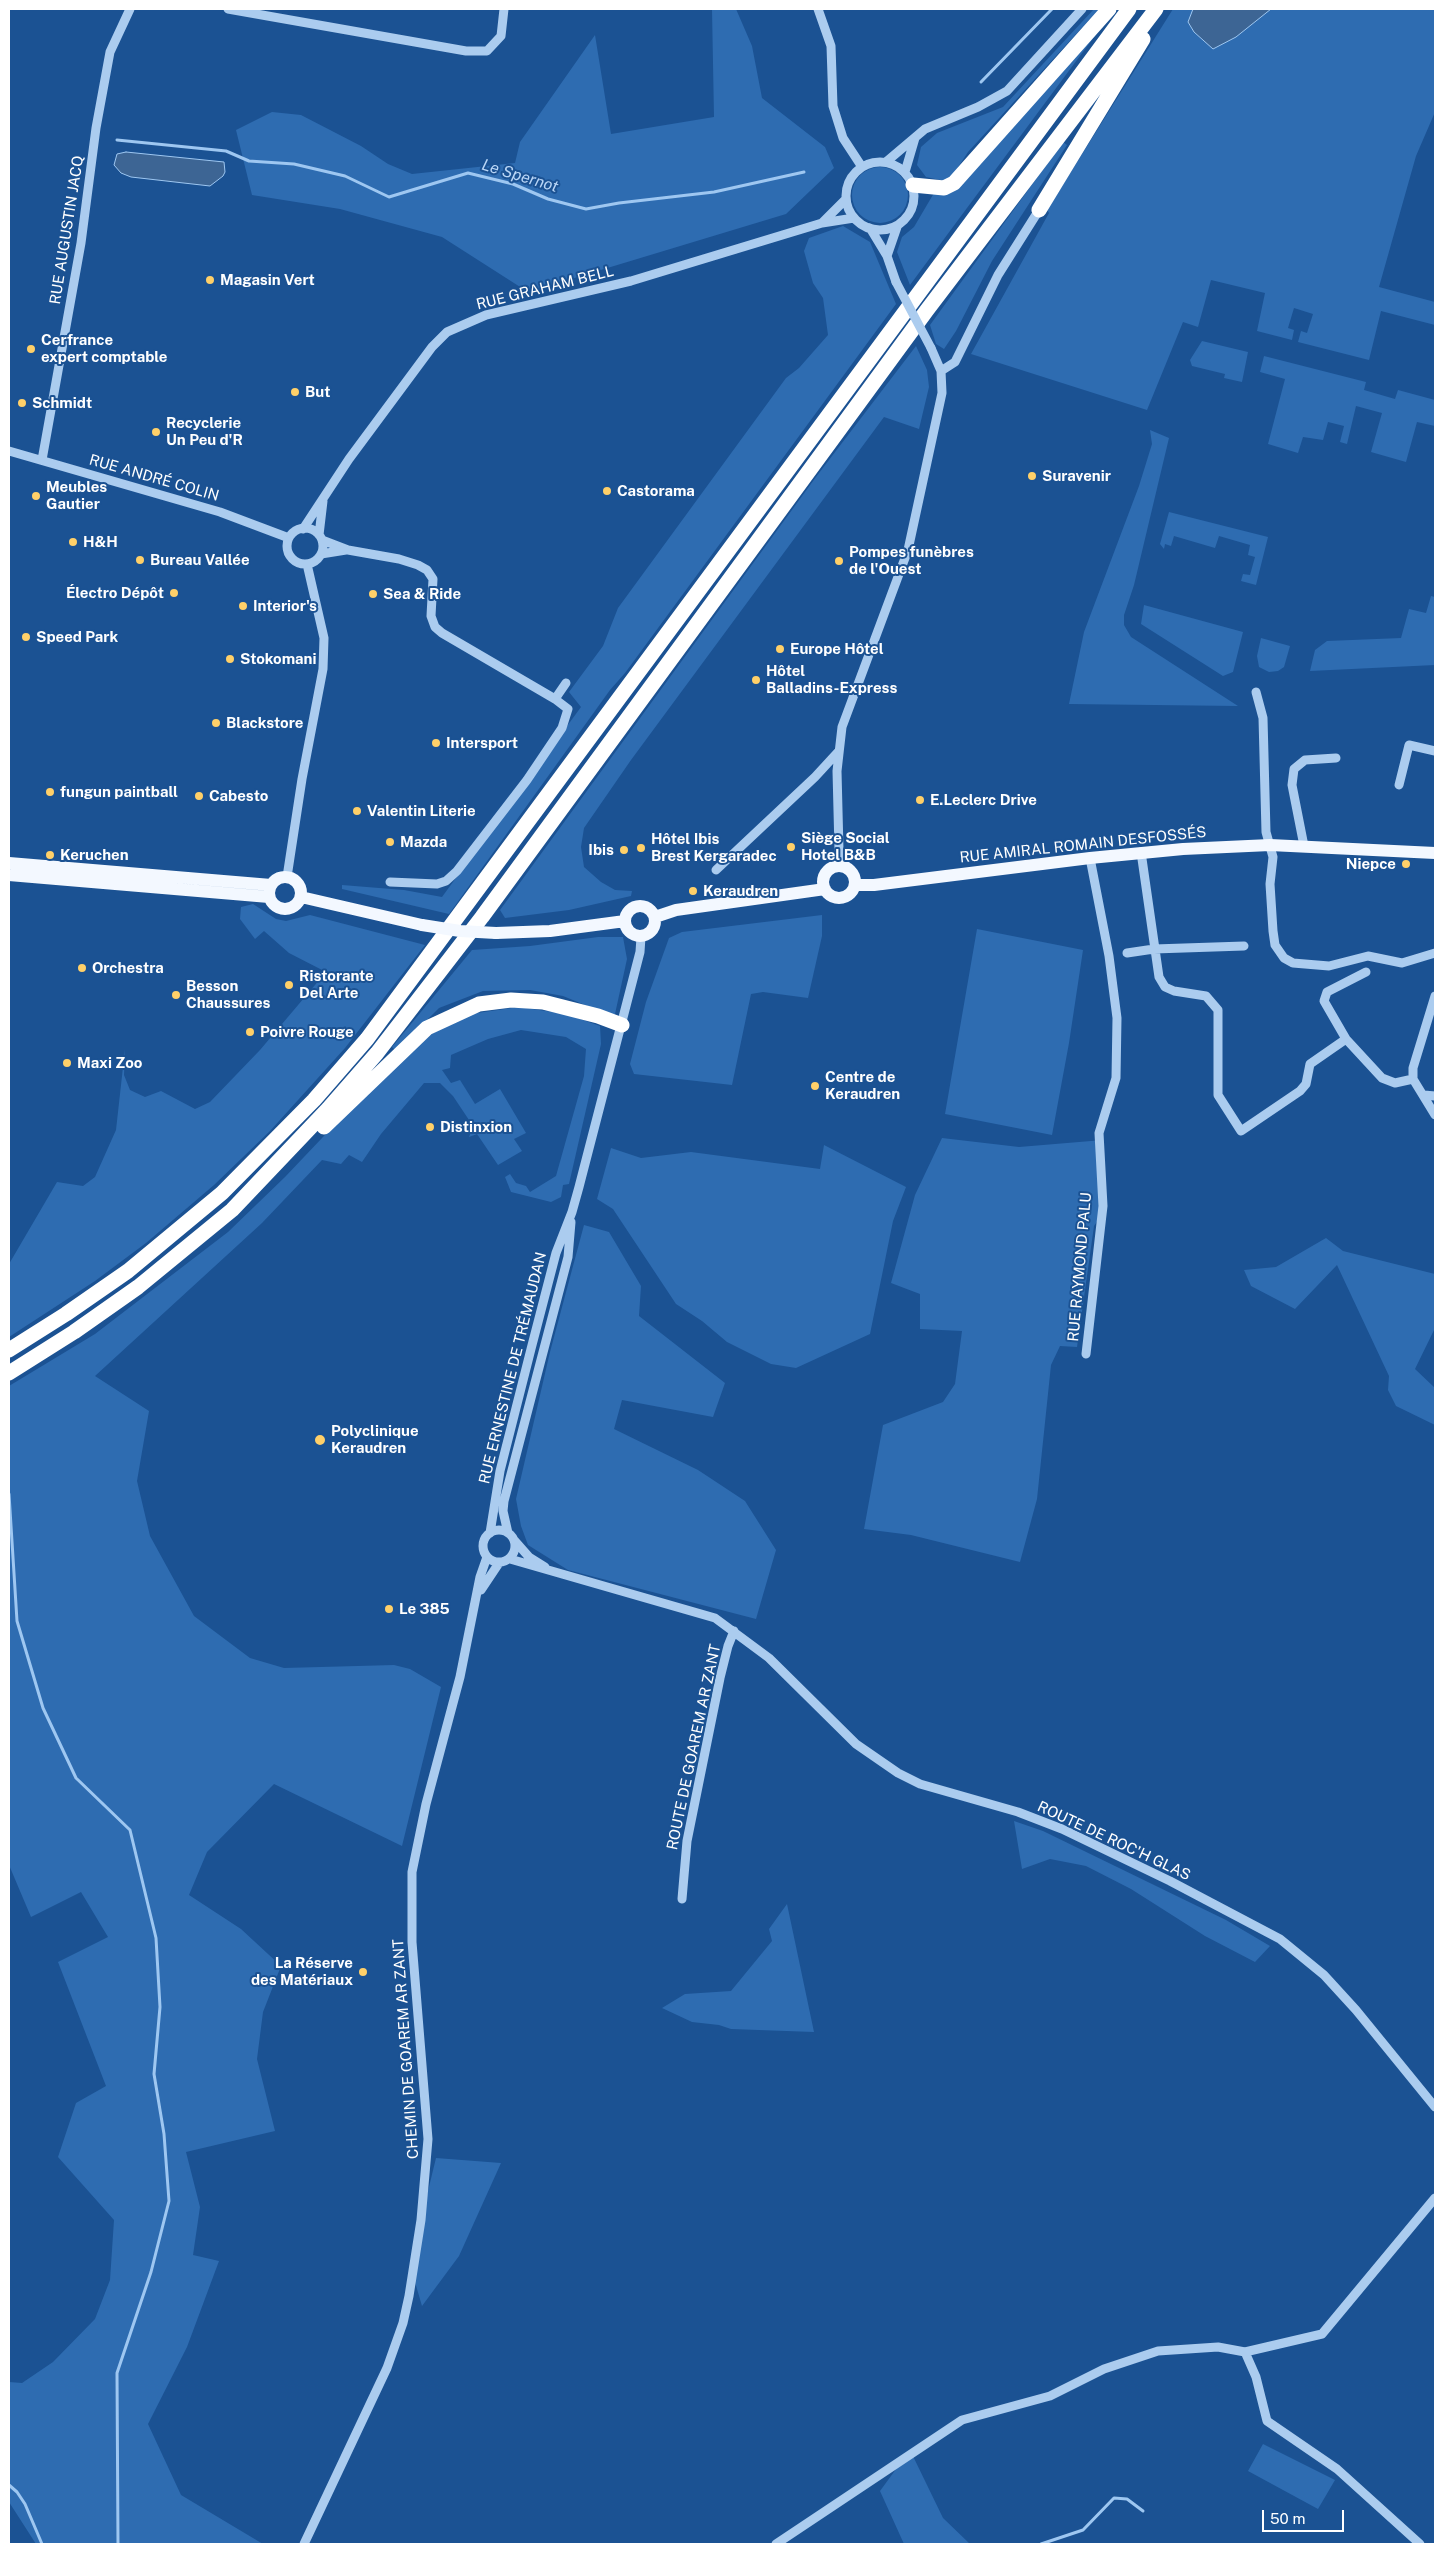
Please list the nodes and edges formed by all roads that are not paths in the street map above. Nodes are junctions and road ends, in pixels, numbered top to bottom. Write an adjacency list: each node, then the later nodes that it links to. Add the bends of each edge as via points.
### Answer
1 (130, 9): 24 (street, RUE AUGUSTIN JACQ, via 110,52 81,243)
2 (228, 9): 3 (street, via 466,51 487,51 501,36)
3 (504, 9)
4 (818, 9): 12 (street, via 831,46 833,106 843,138)
5 (1082, 9): 10 (street, via 1007,91 978,107 940,121)
6 (1109, 9): 14 (highway, via 954,182 944,188)
7 (1129, 9): 71 (highway, via 367,1039 314,1100 222,1193 128,1271)
8 (1156, 9): 69 (highway, via 927,310 442,969 377,1053)
9 (1161, 9): 16 (highway)
10 (915, 138): 11 (street); 13 (street)
11 (886, 162): 12 (street); 13 (street)
12 (862, 167): 15 (street, via 850,179)
13 (905, 172): 14 (street)
14 (913, 185): 19 (street, via 912,210)
15 (846, 199): 17 (street); 18 (street, RUE GRAHAM BELL)
16 (1039, 210): 22 (street, via 998,275 955,362)
17 (854, 218): 18 (street, RUE GRAHAM BELL); 20 (street)
18 (822, 223): 25 (street, RUE GRAHAM BELL, via 643,277 486,315 458,326 439,338)
19 (897, 226): 20 (street); 21 (street)
20 (870, 228): 21 (street)
21 (887, 256): 22 (street, bridge, via 896,282)
22 (940, 371): 35 (street, via 942,393 908,550 848,707)
23 (9, 451): 24 (street, RUE ANDRÉ COLIN)
24 (42, 460): 27 (street, RUE ANDRÉ COLIN, via 220,512)
25 (324, 498): 26 (street, RUE GRAHAM BELL); 28 (street, RUE GRAHAM BELL)
26 (303, 529): 27 (street); 28 (street, via 315,531)
27 (289, 538): 31 (street, via 289,554 297,562)
28 (320, 538): 29 (street); 30 (street)
29 (348, 550): 30 (street); 34 (street, via 399,559 427,570 434,583 431,610 435,627)
30 (321, 554): 31 (street)
31 (307, 564): 48 (street, via 324,638 323,669)
32 (566, 683): 34 (street)
33 (1256, 692): 39 (street, via 1263,718 1266,832)
34 (555, 699): 49 (street, via 568,709 562,728 527,780 457,871 437,884)
35 (838, 752): 45 (street); 46 (street)
36 (1435, 752): 38 (street, via 1409,745)
37 (1336, 758): 40 (street, via 1305,760 1294,769 1292,785)
38 (1399, 786)
39 (1270, 845): 40 (main road, RUE AMIRAL ROMAIN DESFOSSÉS); 41 (main road, RUE AMIRAL ROMAIN DESFOSSÉS); 60 (street, via 1273,857 1270,884 1273,931 1275,945 1284,958 1293,963 1329,966 1368,956 1402,963)
40 (1304, 846): 42 (main road, RUE AMIRAL ROMAIN DESFOSSÉS)
41 (1141, 852): 43 (main road, RUE AMIRAL ROMAIN DESFOSSÉS); 58 (street)
42 (1435, 853)
43 (1090, 858): 50 (main road, RUE AMIRAL ROMAIN DESFOSSÉS); 72 (street, RUE RAYMOND PALU, via 1117,1018 1116,1078 1099,1133 1103,1206)
44 (9, 863): 52 (main road)
45 (841, 867): 50 (main road, via 854,875); 51 (main road, via 824,876)
46 (716, 870)
47 (9, 876): 52 (main road)
48 (287, 877): 52 (main road, via 277,879); 53 (main road, via 297,882)
49 (390, 882)
50 (855, 885): 51 (main road, via 849,895 839,898 828,894)
51 (825, 889): 54 (main road, via 676,910)
52 (270, 891): 53 (main road, via 275,906 285,909 295,906)
53 (300, 897): 55 (main road, bridge, via 460,931 550,931)
54 (655, 917): 55 (main road, via 650,909 639,906 628,911); 56 (main road, via 654,928)
55 (625, 922): 56 (main road, via 632,934)
56 (641, 937): 63 (street, RUE ERNESTINE DE TRÉMAUDAN)
57 (1244, 946): 58 (street)
58 (1154, 949): 59 (street); 64 (street, via 1159,978 1165,987 1206,996 1218,1010 1218,1095 1241,1131 1300,1091 1306,1084 1310,1064)
59 (1127, 953)
60 (1435, 953)
61 (1366, 972): 64 (street, via 1327,992 1324,1001)
62 (1435, 996): 65 (street, via 1413,1068)
63 (622, 1026): 69 (highway, via 598,1016 543,1002 511,1000 479,1004 427,1028); 70 (street, RUE ERNESTINE DE TRÉMAUDAN)
64 (1346, 1039): 65 (street, via 1382,1078 1395,1083)
65 (1413, 1079): 66 (street)
66 (1424, 1095): 67 (street); 68 (street)
67 (1435, 1096)
68 (1435, 1115)
69 (232, 1210): 73 (highway, via 138,1287)
70 (572, 1212): 74 (street, RUE ERNESTINE DE TRÉMAUDAN, via 556,1253 530,1349 500,1471); 75 (street, RUE ERNESTINE DE TRÉMAUDAN, via 568,1257 504,1501 503,1511)
71 (9, 1350)
72 (1086, 1354)
73 (9, 1373)
74 (490, 1533): 75 (street, via 502,1530); 76 (street, via 483,1545)
75 (511, 1536): 77 (street, via 515,1546); 79 (street, ROUTE DE ROC'H GLAS, via 529,1557)
76 (487, 1557): 78 (street); 80 (street, CHEMIN DE GOAREM AR ZANT)
77 (510, 1558): 78 (street); 79 (street, ROUTE DE ROC'H GLAS)
78 (499, 1563): 80 (street, CHEMIN DE GOAREM AR ZANT)
79 (556, 1574): 81 (street, ROUTE DE ROC'H GLAS, via 689,1609 715,1618)
80 (477, 1597): 86 (street, CHEMIN DE GOAREM AR ZANT, via 412,1872 412,1942 428,2139 421,2220 409,2296 387,2368)
81 (734, 1631): 82 (street, ROUTE DE GOAREM AR ZANT, via 720,1678 688,1831); 83 (street, ROUTE DE ROC'H GLAS, via 769,1658 856,1744 898,1773 934,1790 1018,1812 1062,1829 1280,1939 1324,1975)
82 (682, 1900)
83 (1435, 2107)
84 (1435, 2198): 85 (street, via 1322,2334)
85 (1245, 2352): 87 (street, via 1218,2347 1158,2351 1104,2368 1050,2396 962,2420); 88 (street, via 1256,2377 1267,2421 1337,2469)
86 (304, 2544)
87 (776, 2544)
88 (1420, 2544)

